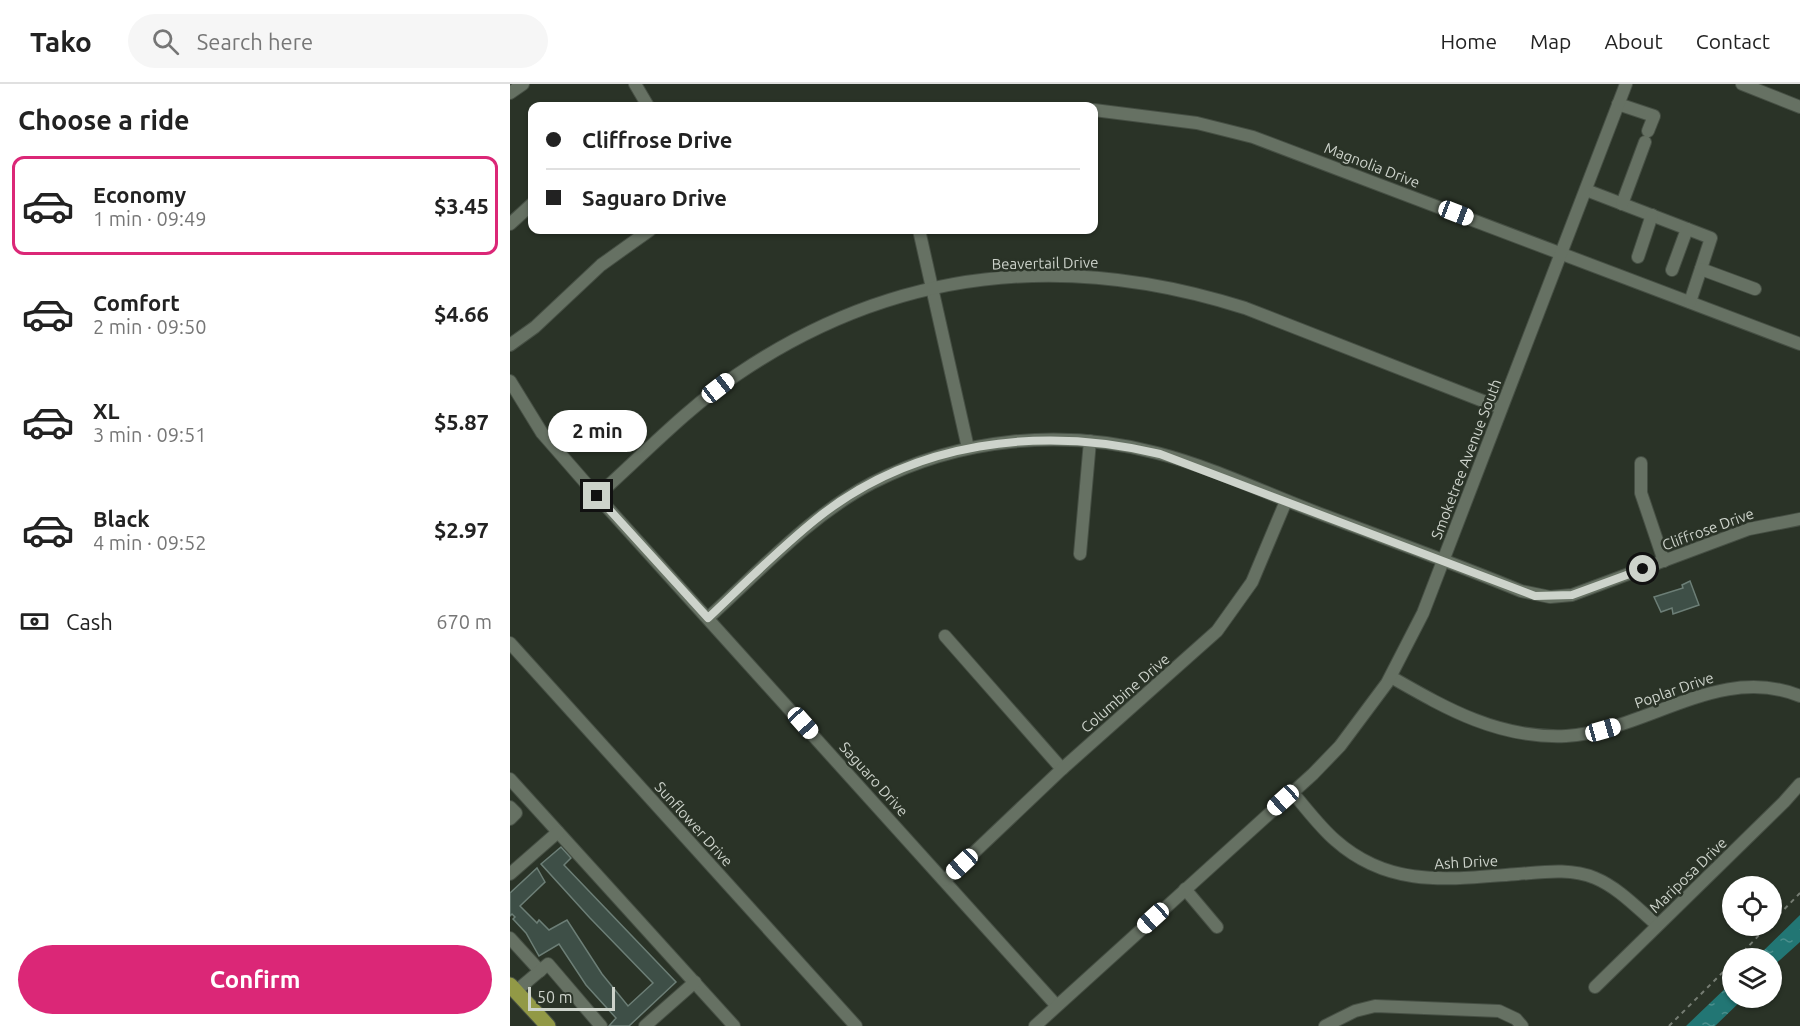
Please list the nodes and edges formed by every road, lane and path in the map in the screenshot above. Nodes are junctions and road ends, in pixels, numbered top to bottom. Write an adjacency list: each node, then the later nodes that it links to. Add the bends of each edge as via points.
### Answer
1 (523, 84): 5 (street)
2 (635, 84): 6 (street)
3 (1626, 84): 7 (street, Smoketree Avenue South)
4 (1742, 84): 8 (street)
5 (510, 93)
6 (646, 102)
7 (1618, 104): 10 (street, Smoketree Avenue South); 11 (street, via 1654,116)
8 (1800, 107)
9 (1098, 110): 18 (street, Magnolia Drive, via 1197,123 1253,137)
10 (1586, 190): 11 (street); 18 (street, Smoketree Avenue South)
11 (1622, 204): 13 (street)
12 (528, 208): 14 (street)
13 (1652, 216): 15 (street); 19 (street)
14 (510, 224)
15 (1687, 229): 20 (street, via 1711,238); 21 (street)
16 (644, 234): 26 (street, via 601,265)
17 (920, 234): 22 (street)
18 (1561, 254): 24 (street, Magnolia Drive); 28 (street, Smoketree Avenue South)
19 (1638, 257)
20 (1701, 269): 23 (street); 24 (street)
21 (1672, 270)
22 (932, 288): 28 (street, Beavertail Drive, via 1027,275 1082,275 1160,284 1245,308); 30 (street); 32 (street, Beavertail Drive, via 853,312 773,351 701,402)
23 (1755, 289)
24 (1690, 302): 25 (street, Magnolia Drive)
25 (1800, 344)
26 (510, 345)
27 (510, 381): 32 (street, Saguaro Drive, via 543,433)
28 (1501, 408): 36 (street, Smoketree Avenue South)
29 (1090, 441): 30 (street, Cliffrose Drive, via 1029,439); 33 (street, Cliffrose Drive, via 1160,454); 35 (street)
30 (968, 448): 38 (street, Cliffrose Drive, via 901,470 843,501 816,520)
31 (1641, 464): 37 (street, via 1641,493)
32 (597, 496): 38 (street, Saguaro Drive)
33 (1286, 501): 36 (street, Cliffrose Drive); 43 (street, Columbine Drive, via 1261,563 1230,616)
34 (1800, 519): 37 (street, Cliffrose Drive, via 1757,527)
35 (1080, 554)
36 (1443, 561): 37 (street, Cliffrose Drive, via 1528,594 1550,597 1572,595); 41 (street, Smoketree Avenue South, via 1423,613)
37 (1664, 561)
38 (708, 618): 51 (street, Saguaro Drive)
39 (945, 636): 43 (street)
40 (510, 643): 70 (street, Sunflower Drive)
41 (1391, 677): 42 (street, Poplar Drive, via 1476,723 1549,736 1603,730 1732,687 1771,687); 46 (street, Smoketree Avenue South, via 1340,746)
42 (1800, 696)
43 (1062, 769): 51 (street, Columbine Drive)
44 (510, 778): 49 (street)
45 (1800, 784): 55 (street, Mariposa Drive)
46 (1292, 792): 52 (street, Smoketree Avenue South); 55 (street, Ash Drive, via 1334,840 1360,859 1390,872 1440,879 1552,871 1577,873 1616,890)
47 (510, 807): 48 (street, via 516,813)
48 (510, 819)
49 (558, 832): 50 (street); 62 (street)
50 (510, 874)
51 (945, 880): 65 (street, Saguaro Drive)
52 (1185, 889): 56 (street); 65 (street, Smoketree Avenue South)
53 (1800, 893): 54 (path)
54 (1782, 912)
55 (1657, 925): 63 (street, Mariposa Drive)
56 (1217, 927)
57 (1758, 936): 59 (path)
58 (510, 938): 60 (street)
59 (1747, 948)
60 (540, 971): 64 (street); 67 (street, via 548,964)
61 (1722, 973): 74 (path)
62 (695, 982): 68 (street); 69 (street)
63 (1595, 987)
64 (513, 988): 66 (main road)
65 (1056, 1005): 71 (street, Smoketree Avenue South)
66 (540, 1024)
67 (601, 1026)
68 (645, 1026)
69 (734, 1026)
70 (856, 1026)
71 (1035, 1026)
72 (1325, 1026): 73 (street, via 1375,1006 1496,1011 1514,1017)
73 (1522, 1026)
74 (1669, 1026)

